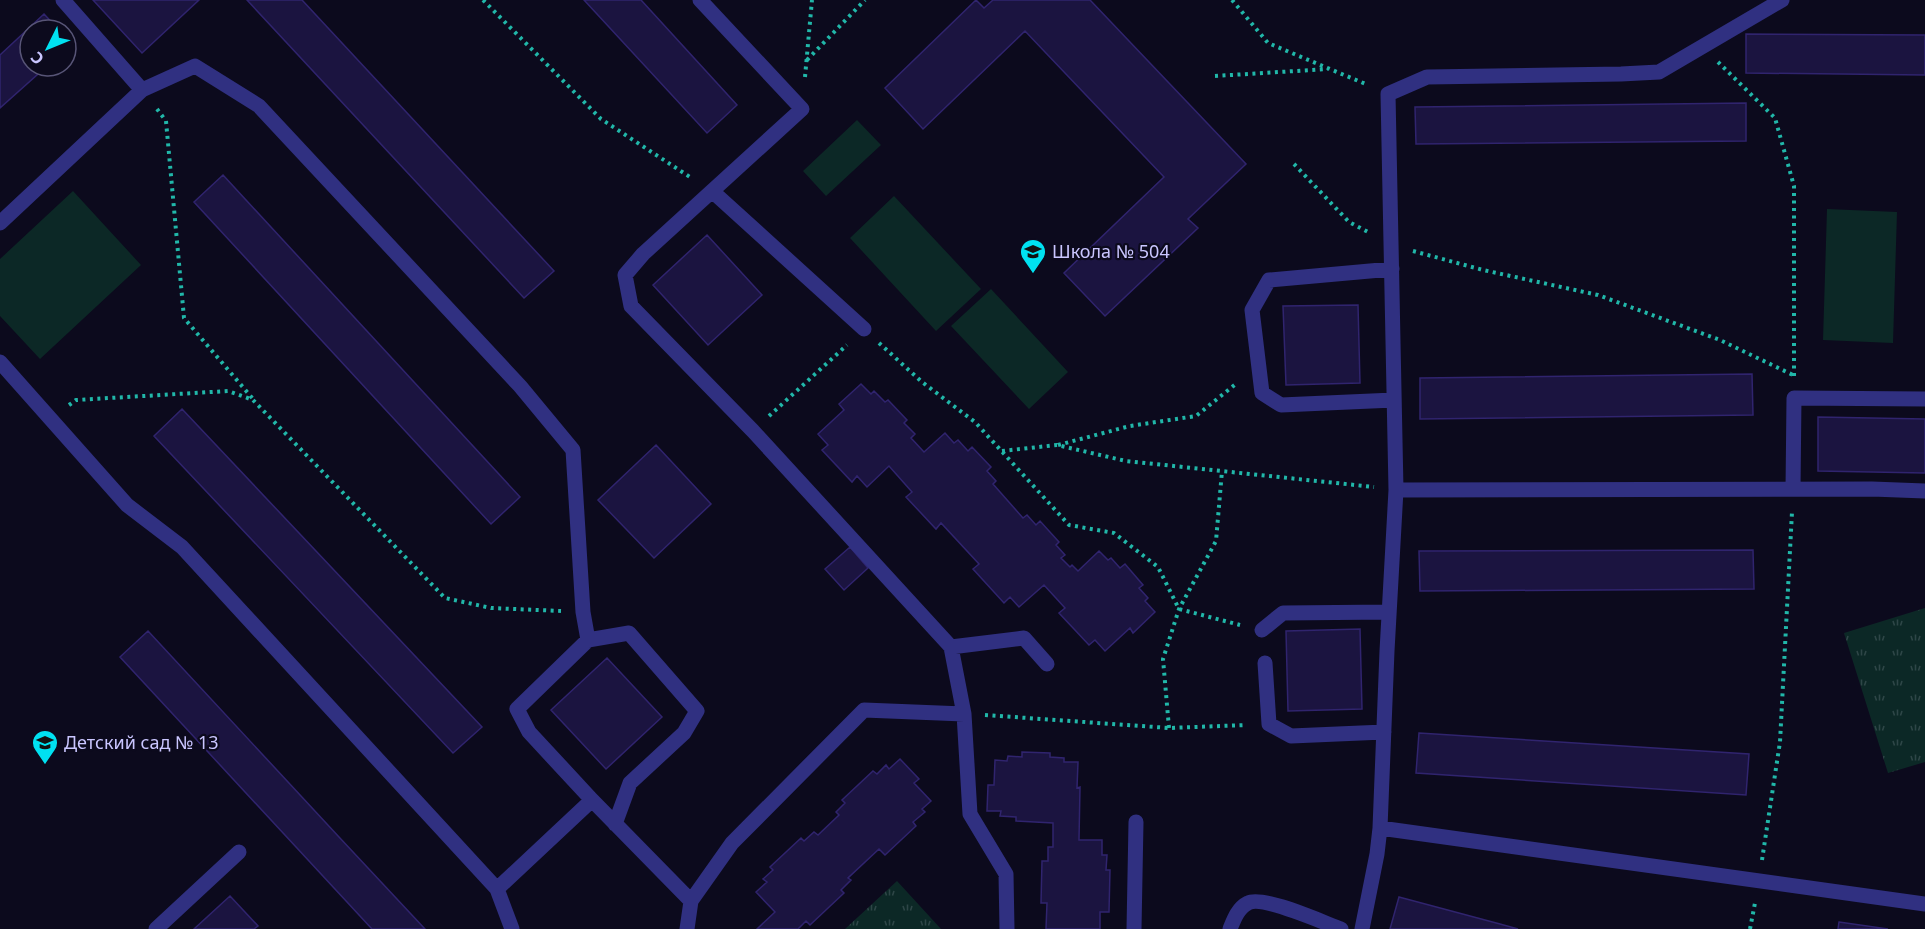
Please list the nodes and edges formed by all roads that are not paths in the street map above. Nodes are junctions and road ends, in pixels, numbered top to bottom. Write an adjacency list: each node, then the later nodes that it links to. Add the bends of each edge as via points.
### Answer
1 (63, 0): 4 (lane)
2 (700, 0): 5 (lane, via 802,109)
3 (1782, 0): 7 (lane, via 1659,72 1427,77 1388,94 1398,247)
4 (142, 90): 6 (lane); 17 (lane, via 195,66 258,106 520,386 573,450)
5 (712, 191): 8 (lane); 18 (lane, via 625,275 632,306)
6 (0, 223)
7 (1392, 269): 11 (lane); 11 (lane, via 1269,280 1252,310 1262,393 1281,405)
8 (864, 329)
9 (0, 362): 28 (lane, via 126,505 182,547)
10 (1925, 399): 12 (lane, via 1794,398)
11 (1394, 400): 13 (lane)
12 (1793, 489): 13 (lane); 14 (lane)
13 (1396, 490): 15 (lane)
14 (1925, 491)
15 (1389, 612): 16 (lane, via 1283,613); 22 (lane)
16 (1262, 630)
17 (588, 640): 23 (lane, via 517,709 529,732); 25 (lane, via 629,633 696,711 684,733 630,783)
18 (951, 647): 20 (lane, via 1024,638); 21 (lane)
19 (1265, 663): 22 (lane, via 1269,724 1291,736)
20 (1047, 664)
21 (964, 714): 29 (lane, via 864,710 732,843); 34 (lane, via 970,814 1006,874)
22 (1384, 732): 26 (lane)
23 (592, 800): 25 (lane); 28 (lane)
24 (1136, 822): 35 (lane)
25 (615, 824): 29 (lane)
26 (1380, 828): 30 (lane); 38 (lane)
27 (239, 852): 31 (lane)
28 (497, 889): 32 (lane)
29 (691, 901): 33 (lane)
30 (1925, 904)
31 (156, 929)
32 (512, 929)
33 (687, 929)
34 (1007, 929)
35 (1134, 929)
36 (1230, 929): 37 (lane, via 1237,913 1249,902 1266,902)
37 (1341, 929)
38 (1362, 929)

